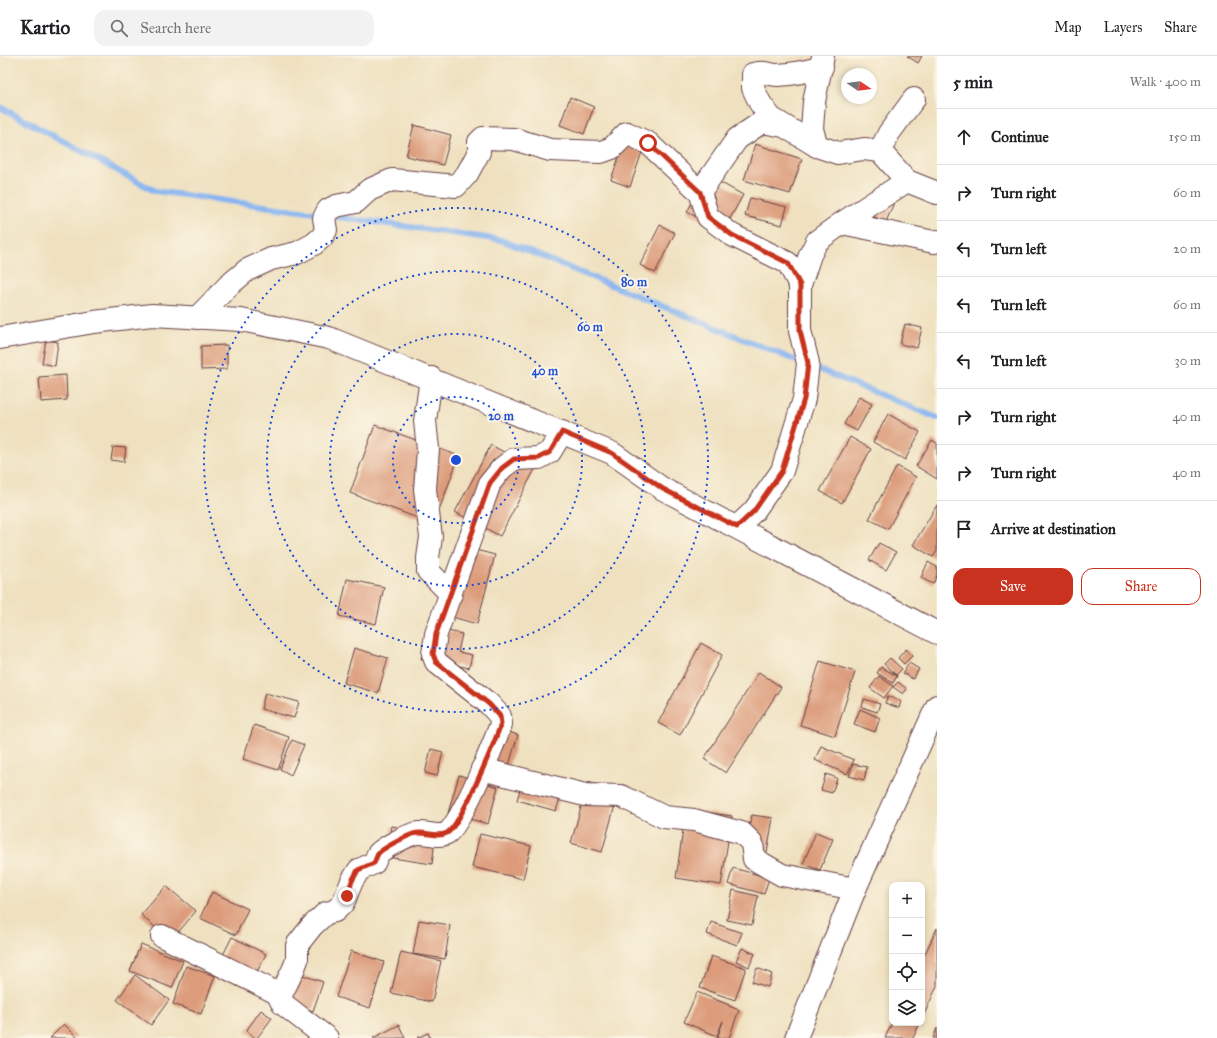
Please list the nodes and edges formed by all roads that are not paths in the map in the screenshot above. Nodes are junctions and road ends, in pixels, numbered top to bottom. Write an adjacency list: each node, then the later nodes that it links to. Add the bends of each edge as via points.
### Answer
1 (822, 62): 3 (street, via 804,73 776,75 761,71 753,74 753,88 760,103 771,118); 4 (street, via 814,102 812,129)
2 (914, 99): 5 (street, via 889,133)
3 (784, 126): 4 (street); 7 (street, via 762,122 737,138)
4 (817, 146): 5 (street, via 838,153 864,148)
5 (880, 151): 6 (street)
6 (907, 181): 8 (street); 9 (street)
7 (700, 192): 11 (street, via 708,217 732,235 788,263); 12 (street, via 648,143 626,133 612,148 601,152 550,150 514,139 483,138 479,142 479,152 467,174 456,186 392,180 369,190 356,202 328,210 324,218 326,230 314,244 298,253 271,259 247,270)
8 (937, 193)
9 (842, 223): 10 (street); 11 (street, via 817,241)
10 (937, 242)
11 (800, 285): 16 (street, via 800,331 808,363 804,399 782,471 754,511)
12 (198, 318): 13 (street, via 152,315); 14 (street, via 241,320 329,338)
13 (0, 338)
14 (431, 378): 15 (street); 17 (street, via 425,421 428,449 425,489 431,537 428,571)
15 (562, 432): 16 (street, via 612,453 663,489); 17 (street, via 550,452 539,458 514,459 502,468 490,483)
16 (737, 527): 18 (street)
17 (451, 594): 20 (street, via 436,634 433,654 436,662 489,704 500,716 501,724)
18 (937, 633)
19 (937, 706): 21 (street)
20 (482, 769): 21 (street, via 585,795 621,796 664,817 694,820 742,833 752,843 754,859 782,875); 23 (street, via 471,795 448,832 439,835 414,834 385,848 378,854 374,863 358,870 343,903 335,911 326,913 297,945 297,960)
21 (855, 889): 25 (street)
22 (162, 936): 23 (street)
23 (281, 995): 24 (street, via 280,1000 283,1004)
24 (327, 1038)
25 (796, 1038)

